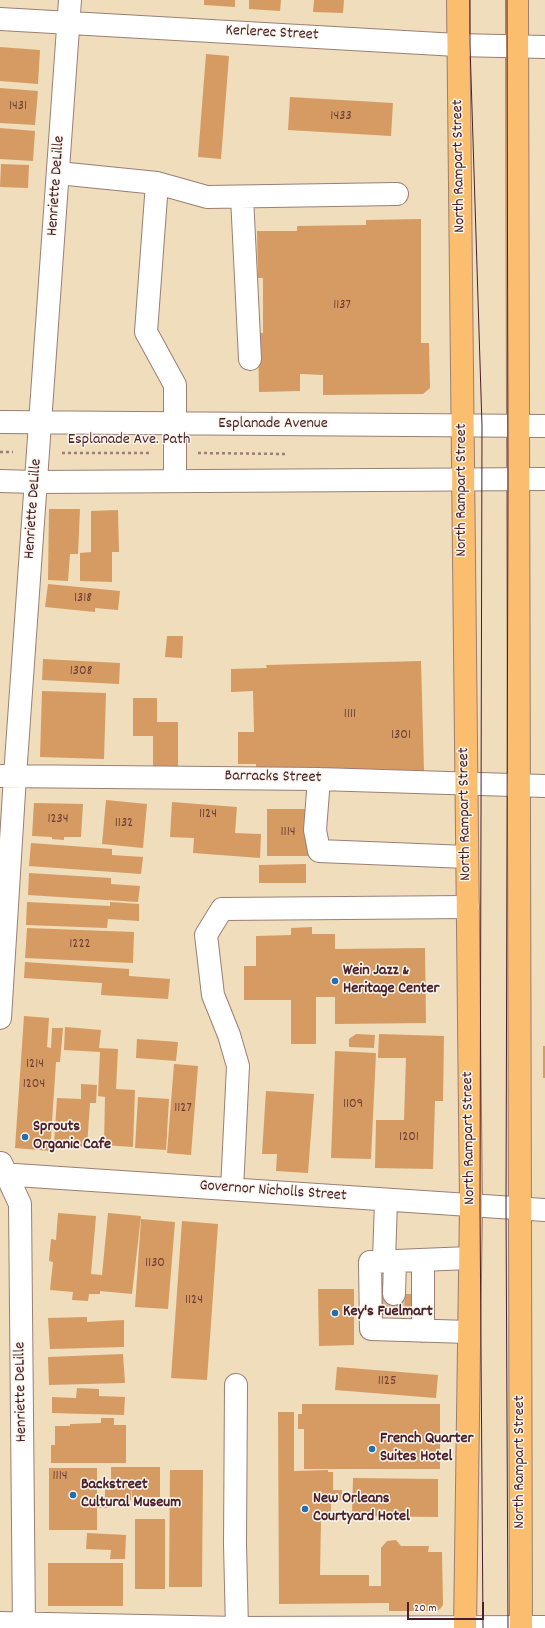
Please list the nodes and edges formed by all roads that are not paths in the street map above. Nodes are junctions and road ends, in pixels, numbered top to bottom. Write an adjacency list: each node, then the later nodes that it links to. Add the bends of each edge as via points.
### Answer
1 (70, 0): 5 (street, Henriette DeLille)
2 (458, 0): 6 (main road, North Rampart Street)
3 (518, 0): 7 (main road, North Rampart Street)
4 (0, 19): 5 (street, Kerlerec Street)
5 (68, 22): 6 (street, Kerlerec Street); 9 (street, Henriette DeLille)
6 (457, 45): 7 (street, Kerlerec Street); 17 (main road, North Rampart Street)
7 (518, 46): 8 (street, Kerlerec Street); 18 (main road, North Rampart Street)
8 (545, 47)
9 (58, 173): 10 (street); 15 (street, Henriette DeLille)
10 (157, 183): 12 (street, via 207,197); 16 (street, via 146,332 175,385)
11 (397, 194): 12 (street)
12 (242, 197): 13 (street)
13 (250, 359)
14 (0, 422): 15 (street, Esplanade Avenue)
15 (40, 423): 16 (street, Esplanade Avenue); 25 (street, Henriette DeLille)
16 (174, 424): 17 (street, Esplanade Avenue); 23 (street)
17 (463, 426): 18 (street, Esplanade Avenue); 24 (main road, North Rampart Street)
18 (518, 426): 19 (street, Esplanade Avenue); 20 (main road, North Rampart Street)
19 (545, 426)
20 (518, 480): 21 (street); 24 (street); 29 (main road, North Rampart Street)
21 (545, 480)
22 (0, 481): 25 (street)
23 (175, 481): 24 (street); 25 (street)
24 (463, 481): 28 (main road, North Rampart Street)
25 (36, 482): 26 (street, Henriette DeLille)
26 (7, 776): 27 (street, Barracks Street); 33 (street, Henriette DeLille)
27 (319, 779): 28 (street, Barracks Street); 31 (street, via 315,830 319,851)
28 (466, 784): 29 (street, Barracks Street); 31 (main road, North Rampart Street)
29 (519, 785): 30 (street, Barracks Street); 38 (main road, North Rampart Street)
30 (545, 786)
31 (467, 857): 32 (main road, North Rampart Street)
32 (468, 907): 35 (street, via 222,909 206,935 213,995 238,1066); 37 (main road, North Rampart Street)
33 (0, 1018)
34 (2, 1169): 35 (street, Governor Nicholls Street); 48 (street, Henriette DeLille, via 20,1204)
35 (232, 1189): 36 (street, Governor Nicholls Street)
36 (386, 1200): 37 (street, Governor Nicholls Street); 42 (street)
37 (471, 1205): 38 (street, Governor Nicholls Street); 40 (main road, North Rampart Street)
38 (520, 1210): 39 (street, Governor Nicholls Street); 52 (main road, North Rampart Street)
39 (545, 1210)
40 (470, 1258): 41 (street); 45 (main road, North Rampart Street)
41 (423, 1260): 42 (street); 44 (street)
42 (390, 1261): 43 (street); 43 (street, via 370,1262 371,1330)
43 (394, 1313): 44 (street)
44 (422, 1331): 45 (street)
45 (470, 1332): 49 (main road, North Rampart Street)
46 (236, 1385): 51 (street)
47 (0, 1623): 48 (street)
48 (24, 1626): 51 (street)
49 (465, 1627): 51 (street); 52 (street)
50 (545, 1627): 52 (street)
51 (237, 1628)
52 (521, 1628)

